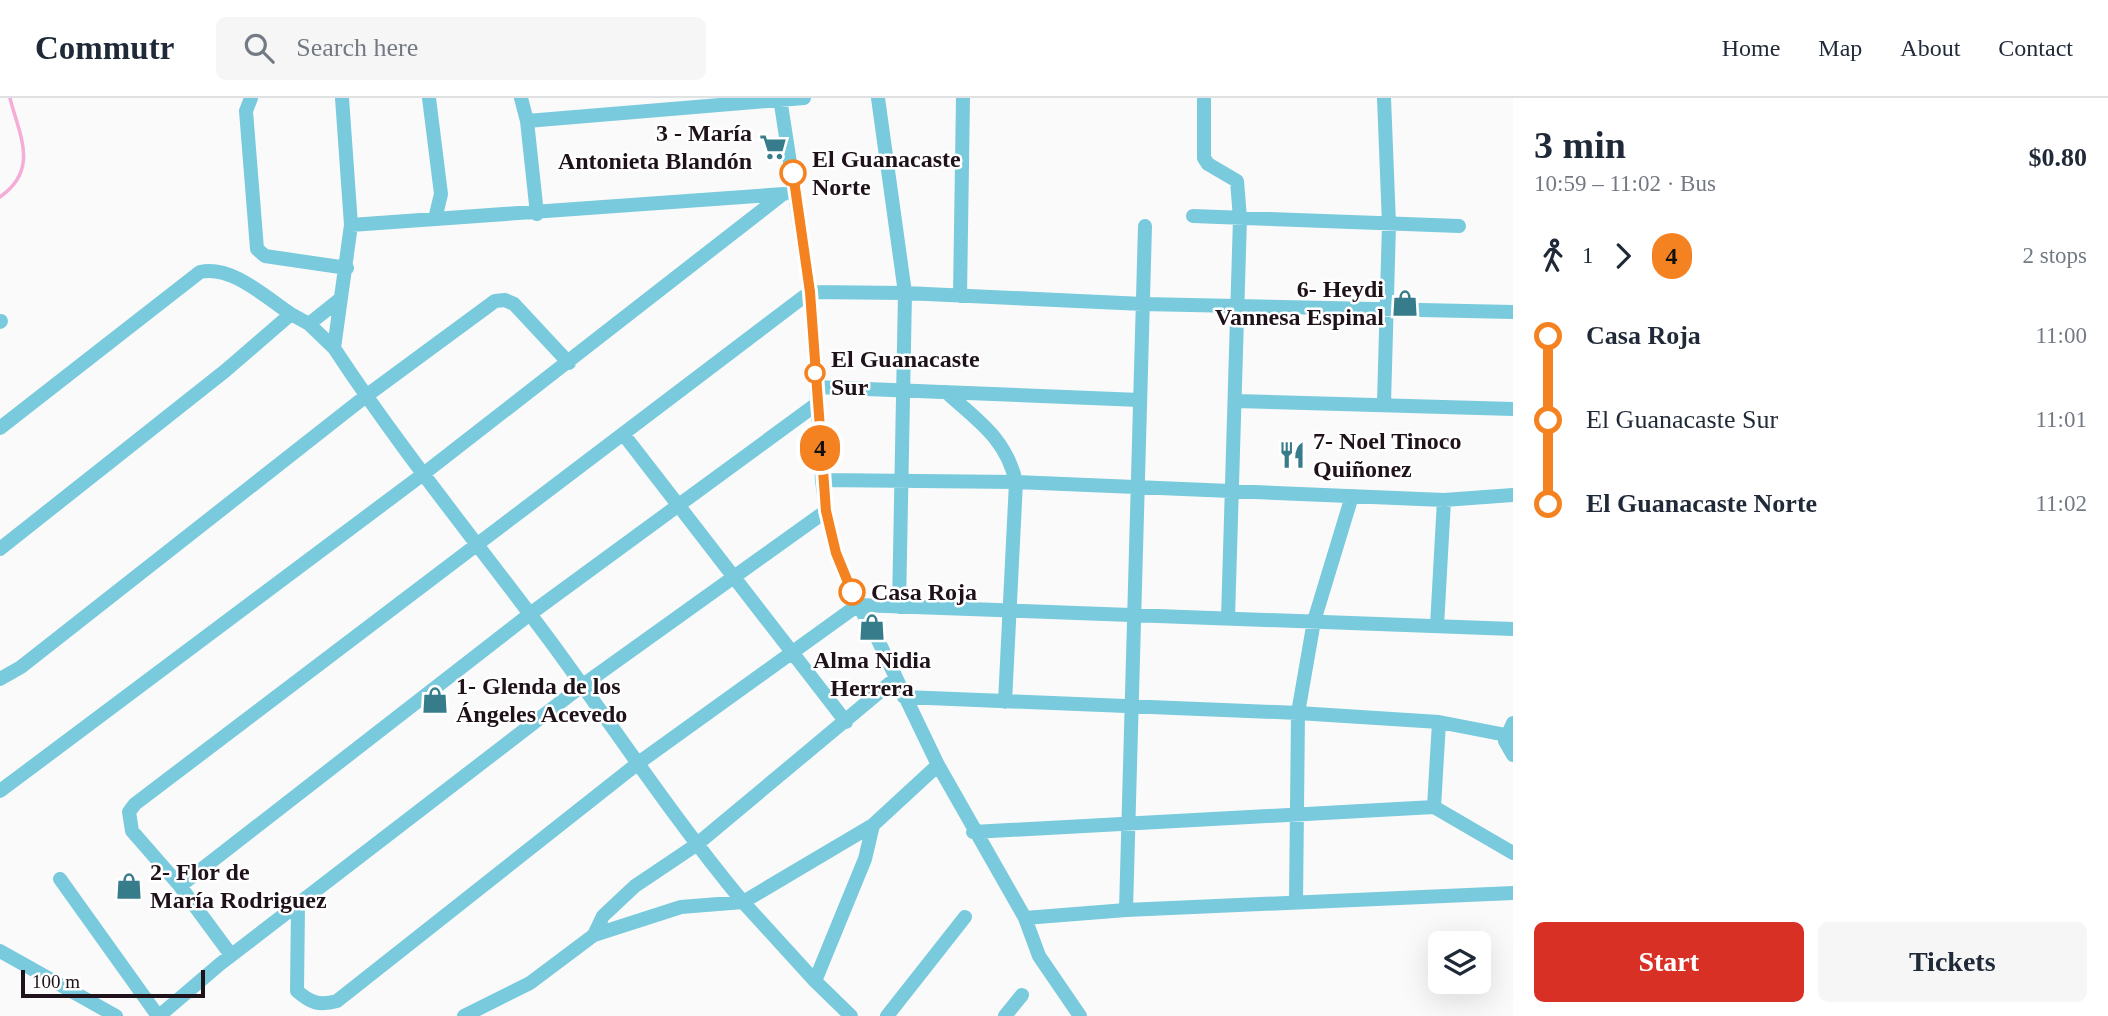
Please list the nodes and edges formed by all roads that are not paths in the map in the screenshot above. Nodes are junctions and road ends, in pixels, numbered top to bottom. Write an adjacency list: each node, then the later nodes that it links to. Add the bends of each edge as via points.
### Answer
1 (251, 98): 23 (street, via 246,110 257,249 265,256)
2 (342, 98): 20 (street)
3 (429, 98): 12 (street)
4 (521, 98): 11 (street)
5 (804, 98): 10 (street)
6 (877, 98): 25 (street)
7 (963, 98): 26 (street)
8 (1204, 98): 16 (street, via 1204,158 1237,181)
9 (1384, 98): 19 (street)
10 (780, 100): 11 (street); 13 (street)
11 (527, 121): 14 (street)
12 (441, 194): 17 (street); 18 (street)
13 (789, 194): 14 (street); 24 (street); 35 (street)
14 (537, 214): 18 (street)
15 (1193, 216): 16 (street)
16 (1240, 218): 19 (street); 29 (street)
17 (435, 219): 18 (street); 20 (street)
18 (459, 219)
19 (1389, 224): 22 (street); 30 (street)
20 (351, 225): 23 (street)
21 (1145, 226): 28 (street)
22 (1459, 226)
23 (347, 268): 27 (street)
24 (810, 292): 25 (street); 36 (street); 46 (street)
25 (905, 293): 26 (street); 37 (street)
26 (960, 296): 28 (street)
27 (339, 300): 33 (street); 34 (street)
28 (1143, 304): 29 (street); 40 (street)
29 (1236, 304): 30 (street); 41 (street)
30 (1386, 310): 31 (street); 43 (street)
31 (1513, 312)
32 (291, 314): 33 (street); 45 (street, via 234,277 215,269 200,272); 59 (street)
33 (309, 324): 34 (street)
34 (334, 348): 39 (street)
35 (569, 363): 39 (street, via 514,304 495,301); 47 (street)
36 (816, 387): 37 (street); 42 (street)
37 (904, 389): 38 (street); 49 (street)
38 (946, 392): 40 (street); 50 (street, via 997,439 1011,460)
39 (366, 396): 47 (street); 72 (street)
40 (1140, 400): 51 (street)
41 (1236, 401): 43 (street); 52 (street)
42 (818, 403): 48 (street); 56 (street)
43 (1384, 403): 44 (street)
44 (1513, 408)
45 (0, 428)
46 (624, 435): 56 (street); 58 (street)
47 (422, 475): 58 (street); 84 (street)
48 (822, 480): 49 (street); 57 (street)
49 (904, 481): 50 (street); 62 (street)
50 (1016, 482): 51 (street); 63 (street)
51 (1138, 488): 52 (street); 65 (street)
52 (1232, 491): 54 (street); 66 (street)
53 (1513, 495): 55 (street)
54 (1352, 496): 55 (street); 67 (street)
55 (1444, 500): 68 (street)
56 (679, 504): 60 (street); 64 (street)
57 (826, 511): 60 (street); 61 (street, via 836,553)
58 (475, 544): 64 (street); 93 (street, via 135,804 129,812 132,831)
59 (0, 549)
60 (734, 580): 70 (street); 73 (street)
61 (858, 605): 62 (street); 70 (street); 71 (street)
62 (899, 607): 63 (street)
63 (1010, 611): 65 (street); 75 (street)
64 (530, 614): 73 (street); 93 (street)
65 (1133, 616): 66 (street); 76 (street)
66 (1228, 618): 67 (street)
67 (1314, 621): 68 (street); 77 (street)
68 (1437, 626): 69 (street)
69 (1513, 629)
70 (790, 653): 78 (street); 82 (street)
71 (895, 679): 74 (street); 78 (street)
72 (0, 680)
73 (583, 685): 82 (street); 97 (street)
74 (904, 697): 75 (street); 83 (street)
75 (1005, 702): 76 (street)
76 (1132, 706): 77 (street); 87 (street)
77 (1298, 713): 79 (street); 86 (street)
78 (846, 722): 90 (street)
79 (1439, 722): 80 (street); 85 (street)
80 (1510, 729): 81 (street, via 1507,749)
81 (1513, 755)
82 (637, 764): 90 (street); 103 (street, via 337,1001 322,1005 297,992)
83 (938, 765): 88 (street); 89 (street)
84 (0, 791)
85 (1434, 807): 86 (street); 91 (street)
86 (1296, 816): 87 (street); 96 (street)
87 (1129, 822): 89 (street); 98 (street)
88 (873, 825): 95 (street); 106 (street, via 865,859)
89 (973, 832): 100 (street)
90 (696, 845): 95 (street); 102 (street, via 635,886 603,916)
91 (1513, 853)
92 (60, 879): 109 (street)
93 (180, 886): 105 (street)
94 (1513, 892): 96 (street)
95 (743, 901): 102 (street, via 681,907); 106 (street)
96 (1296, 902): 98 (street)
97 (298, 906): 101 (street); 103 (street)
98 (1126, 910): 100 (street)
99 (965, 917): 112 (street)
100 (1025, 918): 114 (street, via 1040,956)
101 (277, 922): 103 (street); 105 (street)
102 (593, 935): 110 (street, via 530,983)
103 (297, 937)
104 (0, 951): 108 (street)
105 (231, 955): 109 (street)
106 (815, 981): 111 (street)
107 (1022, 995): 113 (street)
108 (116, 1016)
109 (158, 1016)
110 (464, 1016)
111 (851, 1016)
112 (887, 1016)
113 (1005, 1016)
114 (1080, 1016)

